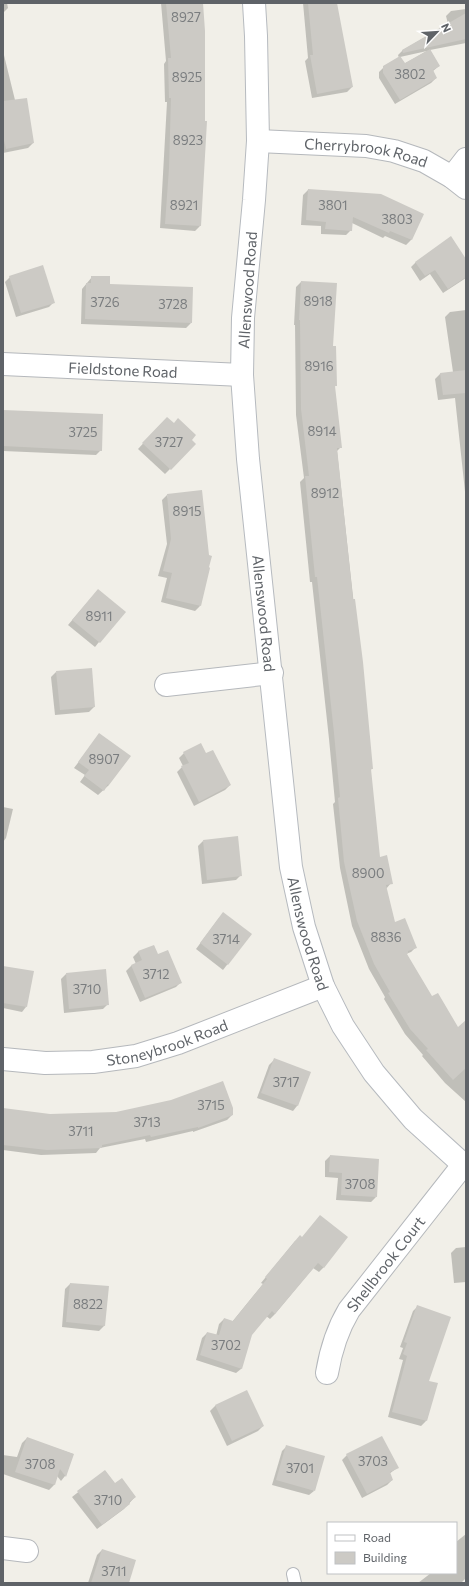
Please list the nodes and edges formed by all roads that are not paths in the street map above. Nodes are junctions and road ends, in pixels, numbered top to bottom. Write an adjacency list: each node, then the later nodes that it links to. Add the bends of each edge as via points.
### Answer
1 (254, 3): 2 (street, Allenswood Road)
2 (258, 141): 4 (street, Cherrybrook Road, via 366,146 394,151 424,161); 6 (street, Allenswood Road, via 243,318)
3 (466, 159): 4 (street)
4 (459, 182)
5 (3, 364): 6 (street, Fieldstone Road)
6 (242, 375): 7 (street, Allenswood Road, via 248,459)
7 (272, 673): 8 (street); 9 (street, Allenswood Road, via 291,867 304,927)
8 (166, 685)
9 (323, 986): 10 (street, Stoneybrook Road, via 178,1044 136,1056 93,1062 45,1063); 11 (street, Allenswood Road, via 343,1026 374,1073 413,1119)
10 (3, 1059)
11 (464, 1166): 12 (street, Shellbrook Court, via 349,1310 330,1351)
12 (328, 1373)
13 (3, 1548): 14 (street)
14 (27, 1551)

